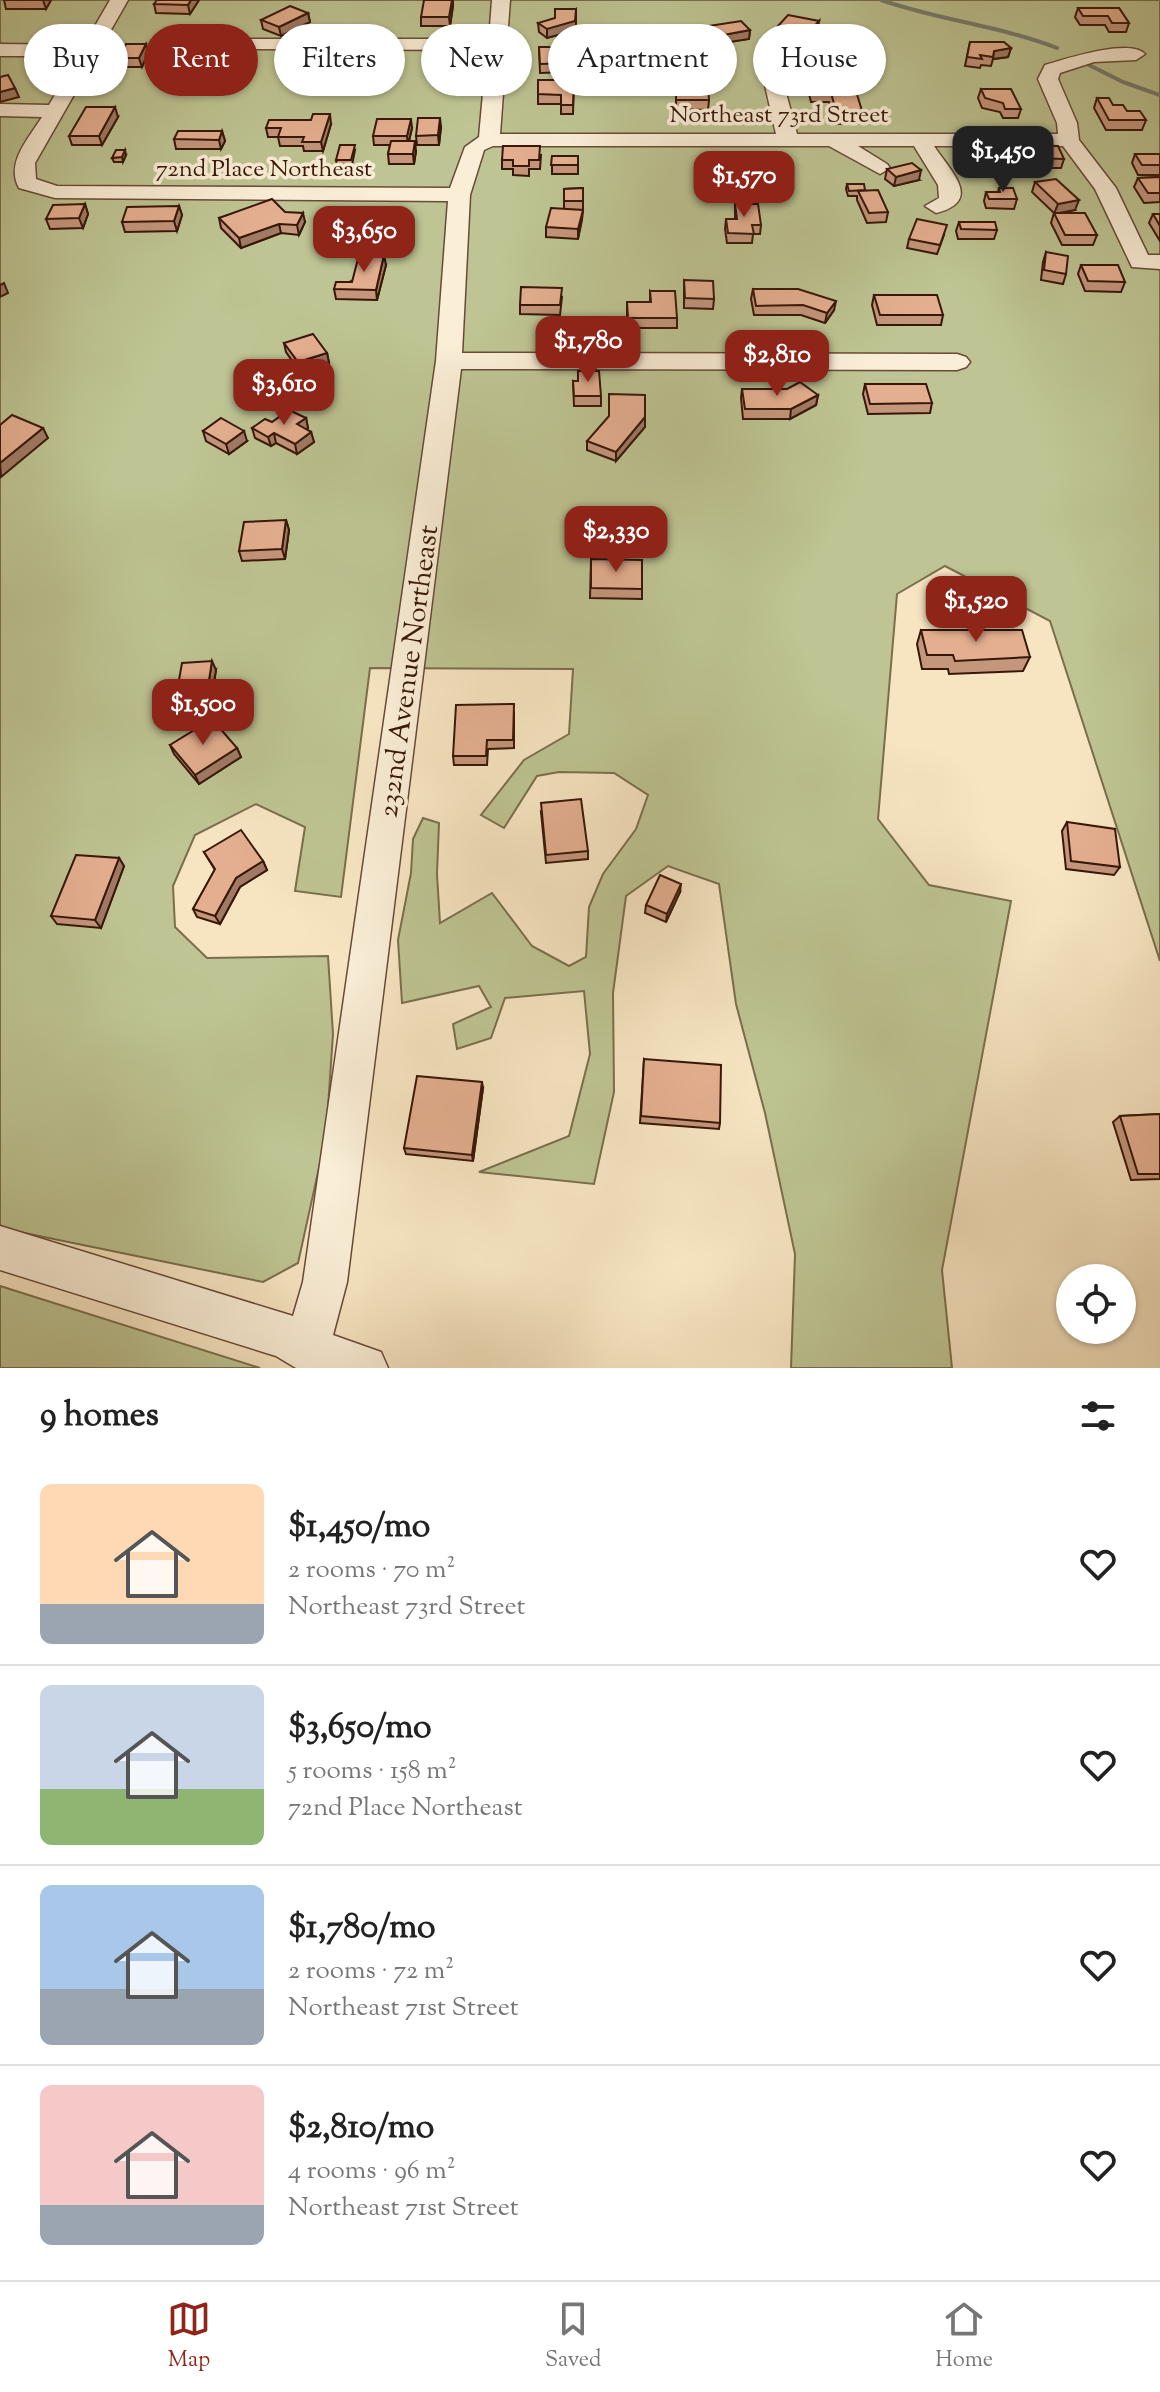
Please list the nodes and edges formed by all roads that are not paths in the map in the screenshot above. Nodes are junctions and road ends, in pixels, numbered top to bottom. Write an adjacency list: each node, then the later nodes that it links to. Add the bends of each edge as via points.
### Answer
1 (119, 0): 3 (street)
2 (501, 0): 4 (street)
3 (105, 24)
4 (499, 24)
5 (258, 44): 6 (street)
6 (421, 45)
7 (0, 50): 8 (street)
8 (24, 50)
9 (1136, 54): 19 (street, via 1092,57 1052,69 1048,79)
10 (64, 96): 14 (street)
11 (493, 96): 15 (street)
12 (777, 96): 16 (street)
13 (0, 110): 14 (street)
14 (55, 111): 21 (street, 72nd Place Northeast, via 23,172 27,183 39,189)
15 (489, 140): 16 (street, Northeast 73rd Street); 21 (street, 232nd Avenue Northeast, via 475,147)
16 (788, 140): 17 (street, Northeast 73rd Street)
17 (834, 140): 18 (street, Northeast 73rd Street); 20 (street)
18 (920, 140): 19 (street, Northeast 73rd Street); 22 (street, via 949,185 950,201)
19 (1069, 140): 23 (street, via 1105,188)
20 (880, 168)
21 (459, 195): 24 (street, 232nd Avenue Northeast)
22 (936, 206)
23 (1145, 260)
24 (449, 361): 25 (street); 27 (street, 232nd Avenue Northeast, via 325,1282)
25 (957, 362)
26 (0, 1248): 27 (street, via 288,1337)
27 (306, 1349): 28 (street)
28 (365, 1368)

